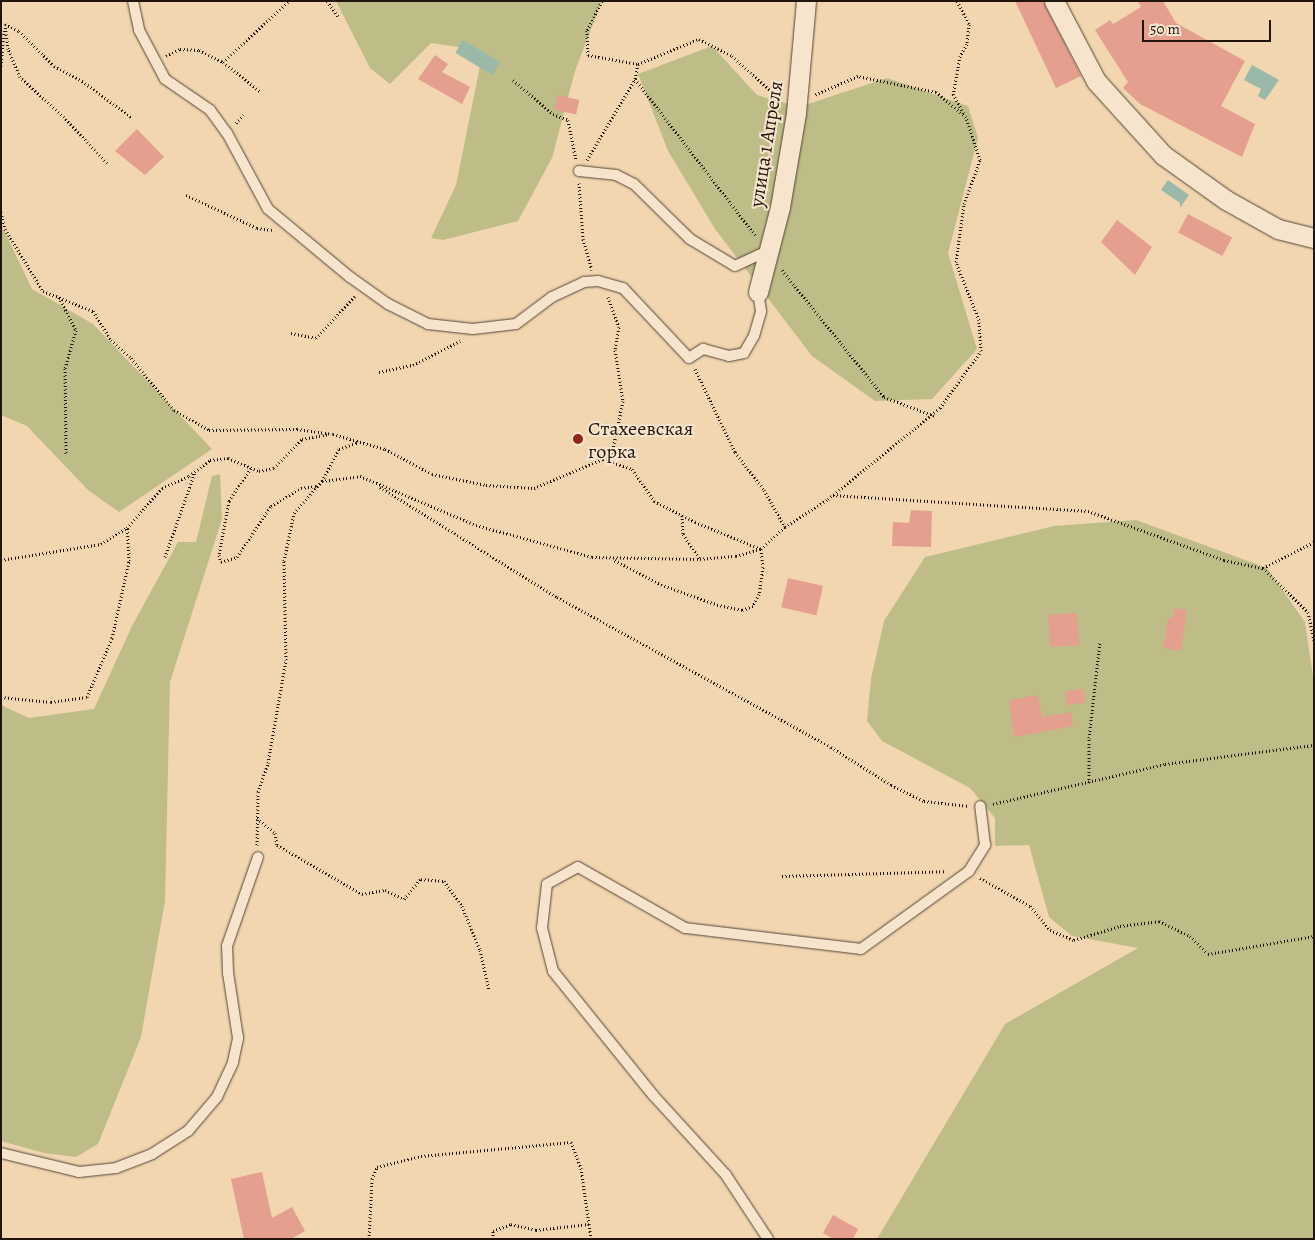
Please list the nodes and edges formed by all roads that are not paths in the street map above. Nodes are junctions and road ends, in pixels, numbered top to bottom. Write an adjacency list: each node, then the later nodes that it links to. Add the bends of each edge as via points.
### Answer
1 (133, 1): 7 (lane, via 139,30 165,79 210,110 227,133 268,210 365,288 428,324 485,328 516,324 552,297 584,282 598,281 623,288 689,358 703,349 729,356 744,353 754,336 761,311)
2 (806, 1): 6 (street, улица 1 Апреля, via 796,113 780,207)
3 (1054, 1): 5 (street, via 1096,81 1163,155 1203,185 1270,224)
4 (579, 171): 6 (lane, via 616,175 634,184 690,238 735,266)
5 (1314, 238)
6 (767, 251): 7 (street, улица 1 Апреля)
7 (758, 292)
8 (980, 806): 11 (lane, via 985,846 968,871 861,949 685,928 578,867 547,884 542,928 553,971 653,1095 726,1175)
9 (258, 858): 10 (lane, via 227,946 238,1038 233,1062 217,1097 194,1125 152,1154 116,1168 79,1172)
10 (1, 1153)
11 (768, 1239)

